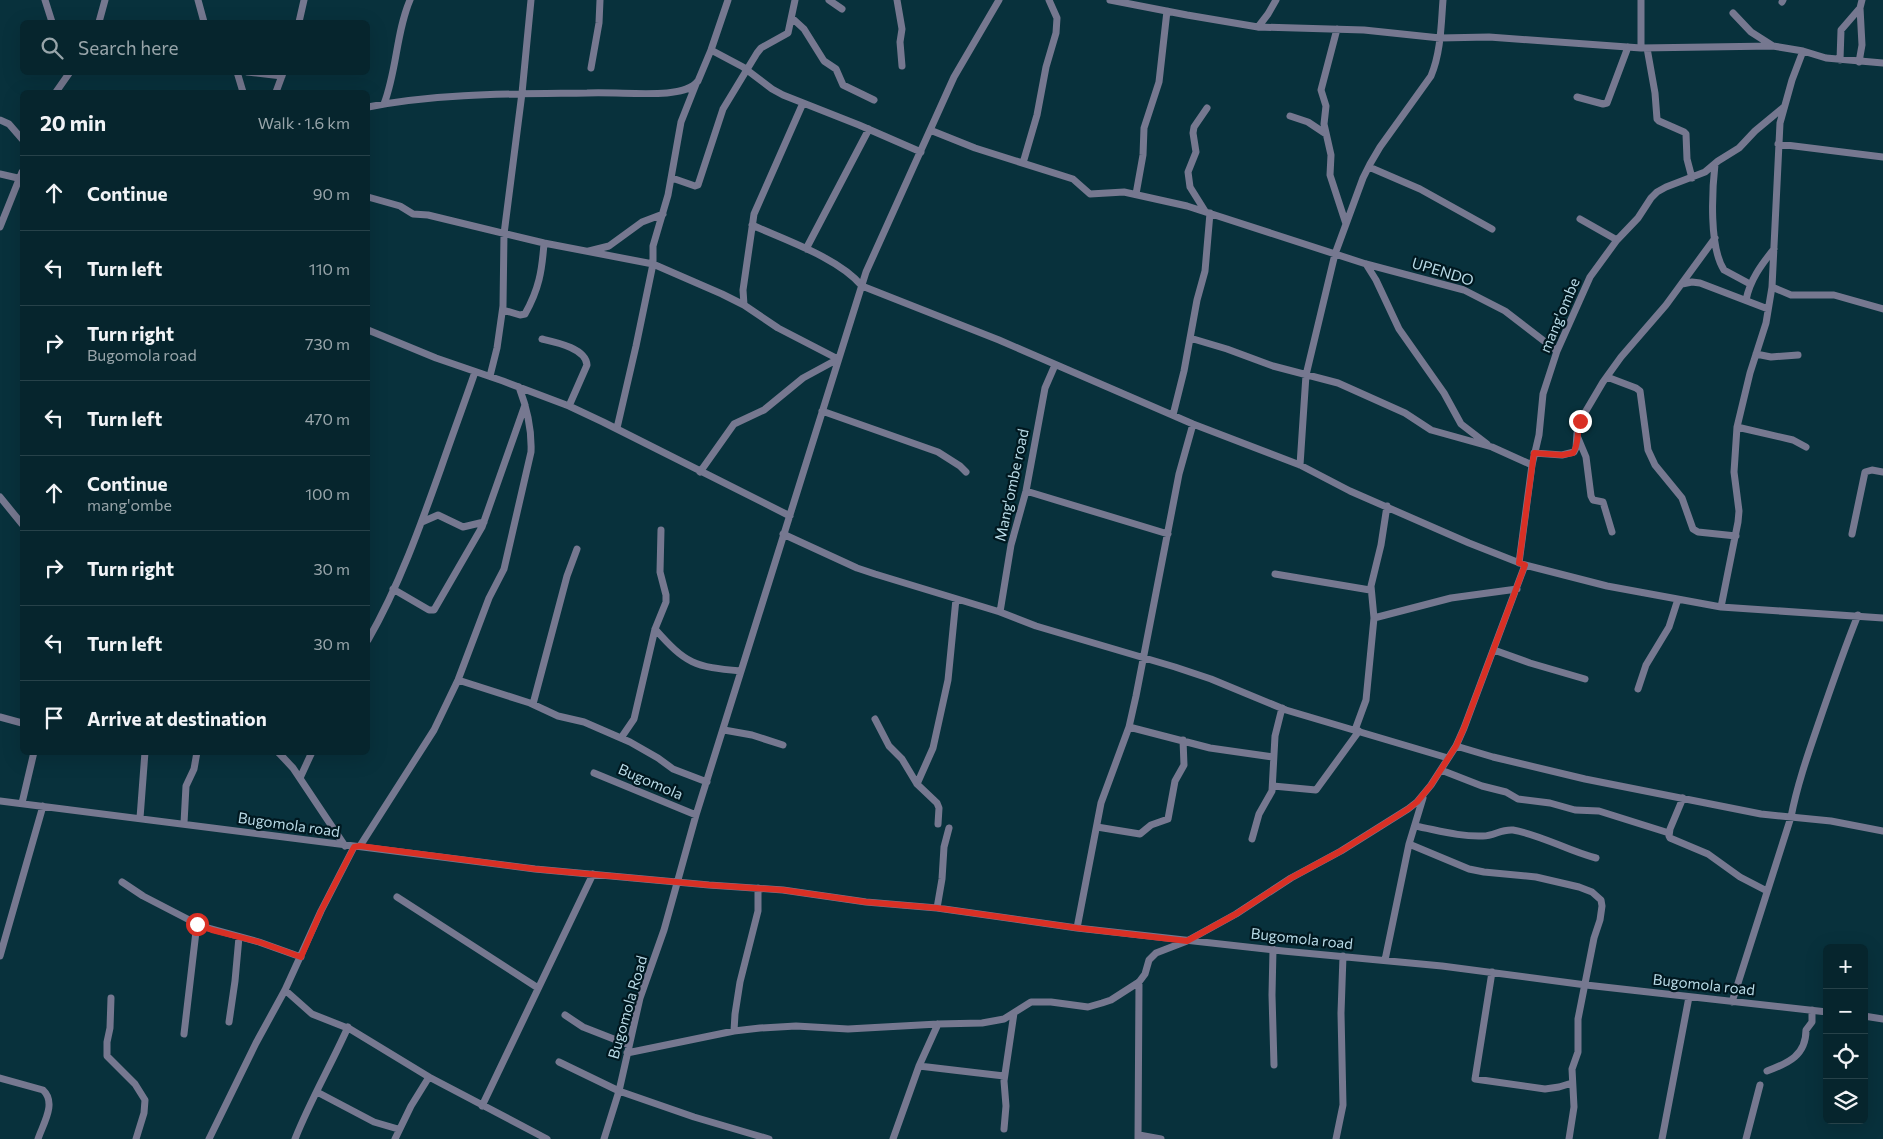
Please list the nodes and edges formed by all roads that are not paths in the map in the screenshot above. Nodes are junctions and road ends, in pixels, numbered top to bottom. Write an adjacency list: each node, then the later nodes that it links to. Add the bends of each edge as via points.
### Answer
1 (44, 0): 24 (street)
2 (105, 0): 25 (street)
3 (198, 0): 26 (street)
4 (304, 0): 27 (street)
5 (410, 0): 55 (street)
6 (531, 0): 51 (street)
7 (600, 0): 40 (street)
8 (728, 0): 34 (street)
9 (795, 0): 23 (street)
10 (829, 0): 20 (street)
11 (896, 0): 39 (street, via 902,30)
12 (999, 0): 62 (street, Bugomola Road, via 954,77)
13 (1050, 0): 68 (street, via 1057,18 1056,32)
14 (1110, 0): 18 (street)
15 (1276, 0): 28 (street)
16 (1443, 0): 30 (street)
17 (1641, 0): 33 (street)
18 (1136, 3): 21 (street)
19 (1861, 4): 36 (street, via 1841,30); 37 (street, via 1862,45)
20 (842, 9)
21 (1167, 11): 28 (street); 76 (street, via 1159,82 1144,128)
22 (1733, 13): 31 (street, via 1751,32)
23 (792, 18): 41 (street, via 788,32 761,48); 53 (street, via 804,29 824,61 836,69 843,85)
24 (51, 20)
25 (100, 20)
26 (203, 20)
27 (299, 20)
28 (1258, 27): 29 (street)
29 (1337, 29): 30 (street); 63 (street, via 1321,88 1326,104 1324,124)
30 (1440, 38): 32 (street, via 1489,37); 70 (street, via 1431,76)
31 (1773, 46): 33 (street); 35 (street)
32 (1628, 48): 33 (street); 52 (street, via 1606,103)
33 (1644, 48): 74 (street, via 1655,93 1657,118 1686,134)
34 (711, 50): 41 (street); 47 (street)
35 (1803, 51): 36 (street); 57 (street)
36 (1840, 60): 37 (street)
37 (1858, 62): 38 (street)
38 (1883, 63)
39 (902, 66)
40 (590, 68)
41 (746, 70): 54 (street, via 772,89); 73 (street, via 724,109 698,185)
42 (63, 75): 46 (street)
43 (68, 75): 46 (street)
44 (238, 75): 49 (street)
45 (282, 75): 50 (street)
46 (62, 82): 48 (street)
47 (696, 84): 51 (street, via 682,91 666,93); 73 (street, via 682,122)
48 (57, 90)
49 (242, 90)
50 (277, 90)
51 (522, 93): 55 (street); 85 (street)
52 (1577, 97)
53 (874, 100)
54 (803, 103): 61 (street); 82 (street, via 760,197)
55 (384, 104): 56 (street)
56 (370, 107)
57 (1784, 107): 65 (street); 69 (street, mang'ombe, via 1739,148)
58 (1207, 108): 78 (street, via 1194,127 1196,152 1188,172 1190,187)
59 (1290, 116): 63 (street)
60 (0, 120): 64 (street, via 9,124)
61 (869, 129): 66 (street); 90 (street)
62 (930, 130): 66 (street, Bugomola Road); 68 (street, UPENDO)
63 (1327, 134): 81 (street, via 1332,158 1330,175)
64 (20, 137)
65 (1778, 144): 67 (street); 89 (street)
66 (921, 152): 97 (street, Bugomola Road)
67 (1883, 157)
68 (1023, 163): 76 (street, UPENDO, via 1074,180 1090,194 1119,191)
69 (1715, 163): 74 (street, mang'ombe); 86 (street)
70 (1369, 167): 81 (street); 84 (street, via 1420,188)
71 (0, 174): 72 (street)
72 (20, 177)
73 (672, 178): 79 (street)
74 (1692, 178): 87 (street, mang'ombe, via 1657,192)
75 (20, 179): 83 (street)
76 (1136, 194): 78 (street, UPENDO)
77 (370, 198): 85 (street, via 400,206 413,214)
78 (1208, 212): 92 (street, UPENDO); 106 (street, via 1205,271)
79 (663, 214): 91 (street, via 642,222 609,246); 93 (street, via 652,246)
80 (1580, 219): 87 (street)
81 (1346, 224): 92 (street)
82 (752, 225): 90 (street); 100 (street, via 743,290)
83 (0, 226)
84 (1492, 229)
85 (504, 234): 88 (street); 103 (street)
86 (1714, 238): 95 (street); 96 (street, via 1724,270)
87 (1618, 240): 107 (street, mang'ombe, via 1590,276)
88 (544, 243): 91 (street); 103 (street, via 538,289 525,314 520,316)
89 (1774, 248): 96 (street); 98 (street)
90 (806, 249): 97 (street, via 850,272)
91 (586, 252): 93 (street)
92 (1335, 254): 94 (street, UPENDO); 113 (street)
93 (653, 264): 100 (street, via 705,285); 122 (street)
94 (1366, 264): 107 (street, UPENDO, via 1464,290 1504,311); 125 (street, via 1399,329 1444,393 1461,424)
95 (1681, 284): 99 (street, via 1700,283); 115 (street)
96 (1750, 284): 99 (street)
97 (862, 286): 110 (street, Bugomola Road); 111 (street)
98 (1772, 287): 101 (street); 102 (street, via 1791,295 1834,295)
99 (1746, 300): 101 (street)
100 (744, 306): 110 (street)
101 (1768, 309): 108 (street)
102 (1883, 309)
103 (503, 310): 114 (street)
104 (370, 331): 112 (street)
105 (542, 338): 118 (street, via 568,346 587,361)
106 (1190, 338): 113 (street); 120 (street)
107 (1557, 351): 127 (street, mang'ombe, via 1543,394)
108 (1756, 354): 109 (street); 123 (street)
109 (1798, 356)
110 (838, 359): 119 (street, Bugomola Road); 130 (street, via 803,378 764,410 734,424)
111 (1055, 364): 120 (street); 133 (street, Mang'ombe road, via 1046,388)
112 (475, 372): 114 (street); 138 (street)
113 (1306, 375): 125 (street, via 1332,381 1368,396 1436,432); 129 (street)
114 (490, 376): 116 (street)
115 (1606, 377): 124 (street, via 1580,421); 145 (street, via 1640,392 1648,450 1684,502 1693,529)
116 (519, 387): 117 (street); 118 (street)
117 (525, 405): 139 (street); 164 (street, via 532,437 531,452 506,561)
118 (569, 406): 122 (street)
119 (822, 411): 131 (street, via 938,452); 136 (street, Bugomola Road)
120 (1173, 415): 121 (street)
121 (1194, 424): 129 (street); 143 (street, via 1179,474)
122 (616, 428): 130 (street)
123 (1738, 428): 126 (street, via 1793,440); 145 (street, via 1734,472 1739,511)
124 (1577, 436): 127 (street, via 1573,453); 141 (street, via 1586,457 1591,496 1603,502)
125 (1492, 447): 128 (street)
126 (1806, 447)
127 (1534, 453): 128 (street, mang'ombe)
128 (1532, 464): 147 (street, mang'ombe)
129 (1300, 465): 135 (street)
130 (700, 472): 136 (street)
131 (966, 472)
132 (1883, 472): 144 (street, via 1865,472)
133 (1026, 491): 143 (street); 155 (street, Mang'ombe road, via 1011,545)
134 (0, 497): 137 (street)
135 (1387, 506): 147 (street); 151 (street)
136 (790, 516): 142 (street, Bugomola Road)
137 (20, 522)
138 (422, 522): 139 (street, via 438,515 463,528); 149 (street)
139 (484, 522): 149 (street, via 434,610 428,610)
140 (661, 530): 159 (street, via 660,572 666,599)
141 (1612, 532)
142 (783, 534): 152 (street, via 857,568); 163 (street, Bugomola Road)
143 (1168, 534): 162 (street)
144 (1852, 534)
145 (1736, 536): 154 (street)
146 (577, 549): 167 (street)
147 (1522, 564): 150 (street, mang'ombe); 153 (street, via 1607,586)
148 (1275, 574): 151 (street)
149 (393, 589): 160 (street)
150 (1517, 589): 157 (street, via 1451,598); 161 (street, mang'ombe)
151 (1370, 590): 157 (street)
152 (956, 599): 155 (street); 190 (street, via 944,702 932,748)
153 (1678, 599): 154 (street); 166 (street, via 1670,627 1646,665)
154 (1721, 607): 156 (street)
155 (1000, 612): 162 (street)
156 (1858, 615): 158 (street); 198 (street, via 1806,759)
157 (1374, 618): 174 (street, via 1366,700)
158 (1883, 618)
159 (655, 629): 163 (street, via 687,660 710,668); 175 (street, via 635,715)
160 (370, 636)
161 (1494, 650): 165 (street); 178 (street, mang'ombe)
162 (1144, 658): 168 (street, via 1211,679); 172 (street)
163 (742, 671): 173 (street, Bugomola Road)
164 (458, 680): 167 (street); 210 (street, via 434,730)
165 (1585, 680)
166 (1638, 689)
167 (533, 704): 175 (street)
168 (1282, 708): 174 (street); 184 (street)
169 (0, 717): 171 (street)
170 (875, 719): 190 (street, via 889,746 902,759)
171 (20, 722)
172 (1129, 727): 176 (street); 204 (street, via 1101,803)
173 (724, 730): 177 (street); 189 (street, Bugomola Road)
174 (1357, 730): 185 (street); 191 (street, via 1316,790)
175 (621, 738): 189 (street, via 673,769)
176 (1183, 740): 184 (street, via 1210,748); 204 (street, via 1184,764 1175,781 1168,819 1151,825 1140,834)
177 (783, 744)
178 (1456, 746): 185 (street, mang'ombe); 193 (street, via 1538,769)
179 (33, 755): 195 (street)
180 (146, 755): 199 (street)
181 (197, 755): 200 (street, via 186,786)
182 (281, 755): 188 (street)
183 (311, 755): 188 (street)
184 (1273, 757): 191 (street)
185 (1448, 758): 186 (street, mang'ombe)
186 (1441, 770): 192 (street, mang'ombe); 206 (street, via 1518,799 1575,810 1599,811)
187 (594, 773): 197 (street, Bugomola)
188 (300, 778): 209 (street)
189 (707, 782): 197 (street, Bugomola Road)
190 (917, 784): 201 (street, via 938,803)
191 (1273, 786): 207 (street, via 1259,814)
192 (1424, 793): 202 (street); 222 (street, via 1408,809 1379,828)
193 (1683, 798): 198 (street); 206 (street)
194 (0, 801): 195 (street, Bugomola road)
195 (22, 804): 196 (street, Bugomola road)
196 (43, 806): 199 (street, Bugomola road); 224 (street)
197 (696, 815): 214 (street, Bugomola Road)
198 (1791, 817): 205 (street); 216 (street)
199 (140, 818): 200 (street, Bugomola road)
200 (184, 824): 209 (street, Bugomola road)
201 (938, 824)
202 (1415, 826): 208 (street); 211 (street, via 1482,836 1504,829 1516,831)
203 (949, 828): 218 (street)
204 (1097, 828): 220 (street)
205 (1883, 831)
206 (1669, 833): 216 (street, via 1670,838 1708,854)
207 (1252, 839)
208 (1409, 844): 227 (street); 230 (street, via 1478,871 1536,877 1585,888 1596,894 1602,906)
209 (345, 846): 210 (street, Bugomola road)
210 (357, 846): 212 (street, Bugomola road); 226 (street, via 321,911)
211 (1596, 858)
212 (594, 874): 214 (street, Bugomola road); 231 (street)
213 (122, 882): 219 (street)
214 (678, 882): 215 (street, Bugomola road); 247 (street, Bugomola Road, via 640,998)
215 (758, 888): 218 (street, Bugomola road); 245 (street, via 758,911 740,982)
216 (1767, 891): 235 (street)
217 (397, 898): 231 (street)
218 (937, 908): 220 (street, Bugomola road)
219 (197, 924): 221 (street); 246 (street)
220 (1077, 928): 222 (street, Bugomola road)
221 (240, 937): 226 (street); 242 (street)
222 (1187, 941): 223 (street, Bugomola road); 229 (street, via 1153,956)
223 (1272, 949): 225 (street, Bugomola road); 251 (street)
224 (0, 956)
225 (1343, 956): 227 (street, Bugomola road); 274 (street, via 1343,1105)
226 (301, 957): 232 (street)
227 (1385, 960): 228 (street, Bugomola road)
228 (1492, 972): 230 (street, Bugomola road); 256 (street, via 1475,1079 1545,1089)
229 (1139, 982): 238 (street, via 1111,1000 1094,1006 1034,1002); 263 (street)
230 (1586, 985): 233 (street, Bugomola road); 256 (street, via 1578,1019 1578,1052 1572,1066)
231 (538, 988): 260 (street)
232 (285, 990): 244 (street, via 309,1013); 266 (street)
233 (1689, 997): 235 (street, Bugomola road); 276 (street)
234 (111, 998): 265 (street, via 107,1056 136,1084 145,1100)
235 (1732, 1002): 236 (street, Bugomola road)
236 (1812, 1010): 237 (street, Bugomola road); 252 (street, via 1812,1022 1806,1030 1801,1050 1788,1062)
237 (1823, 1011)
238 (1014, 1013): 243 (street, via 988,1023); 253 (street)
239 (565, 1015): 247 (street, via 583,1026)
240 (1868, 1017): 241 (street)
241 (1883, 1019)
242 (229, 1022)
243 (938, 1024): 245 (street, via 848,1029 781,1026); 250 (street)
244 (348, 1028): 254 (street); 259 (street)
245 (734, 1031): 248 (street)
246 (184, 1034)
247 (629, 1044): 248 (street, Bugomola Road)
248 (628, 1053): 258 (street, Bugomola Road)
249 (559, 1062): 258 (street)
250 (920, 1066): 253 (street); 272 (street)
251 (1274, 1066)
252 (1767, 1071)
253 (1004, 1076): 262 (street)
254 (429, 1077): 260 (street); 261 (street)
255 (0, 1078): 264 (street, via 43,1090 48,1095 50,1107)
256 (1572, 1083): 275 (street, via 1574,1107)
257 (1760, 1085): 277 (street)
258 (619, 1091): 270 (street, Bugomola Road); 271 (street)
259 (317, 1092): 261 (street, via 374,1122); 267 (street)
260 (482, 1106): 269 (street)
261 (398, 1129): 268 (street)
262 (1004, 1130)
263 (1139, 1137): 273 (street)
264 (38, 1139)
265 (136, 1139)
266 (209, 1139)
267 (295, 1139)
268 (395, 1139)
269 (548, 1139)
270 (604, 1139)
271 (769, 1139)
272 (892, 1139)
273 (1161, 1139)
274 (1336, 1139)
275 (1569, 1139)
276 (1662, 1139)
277 (1746, 1139)

